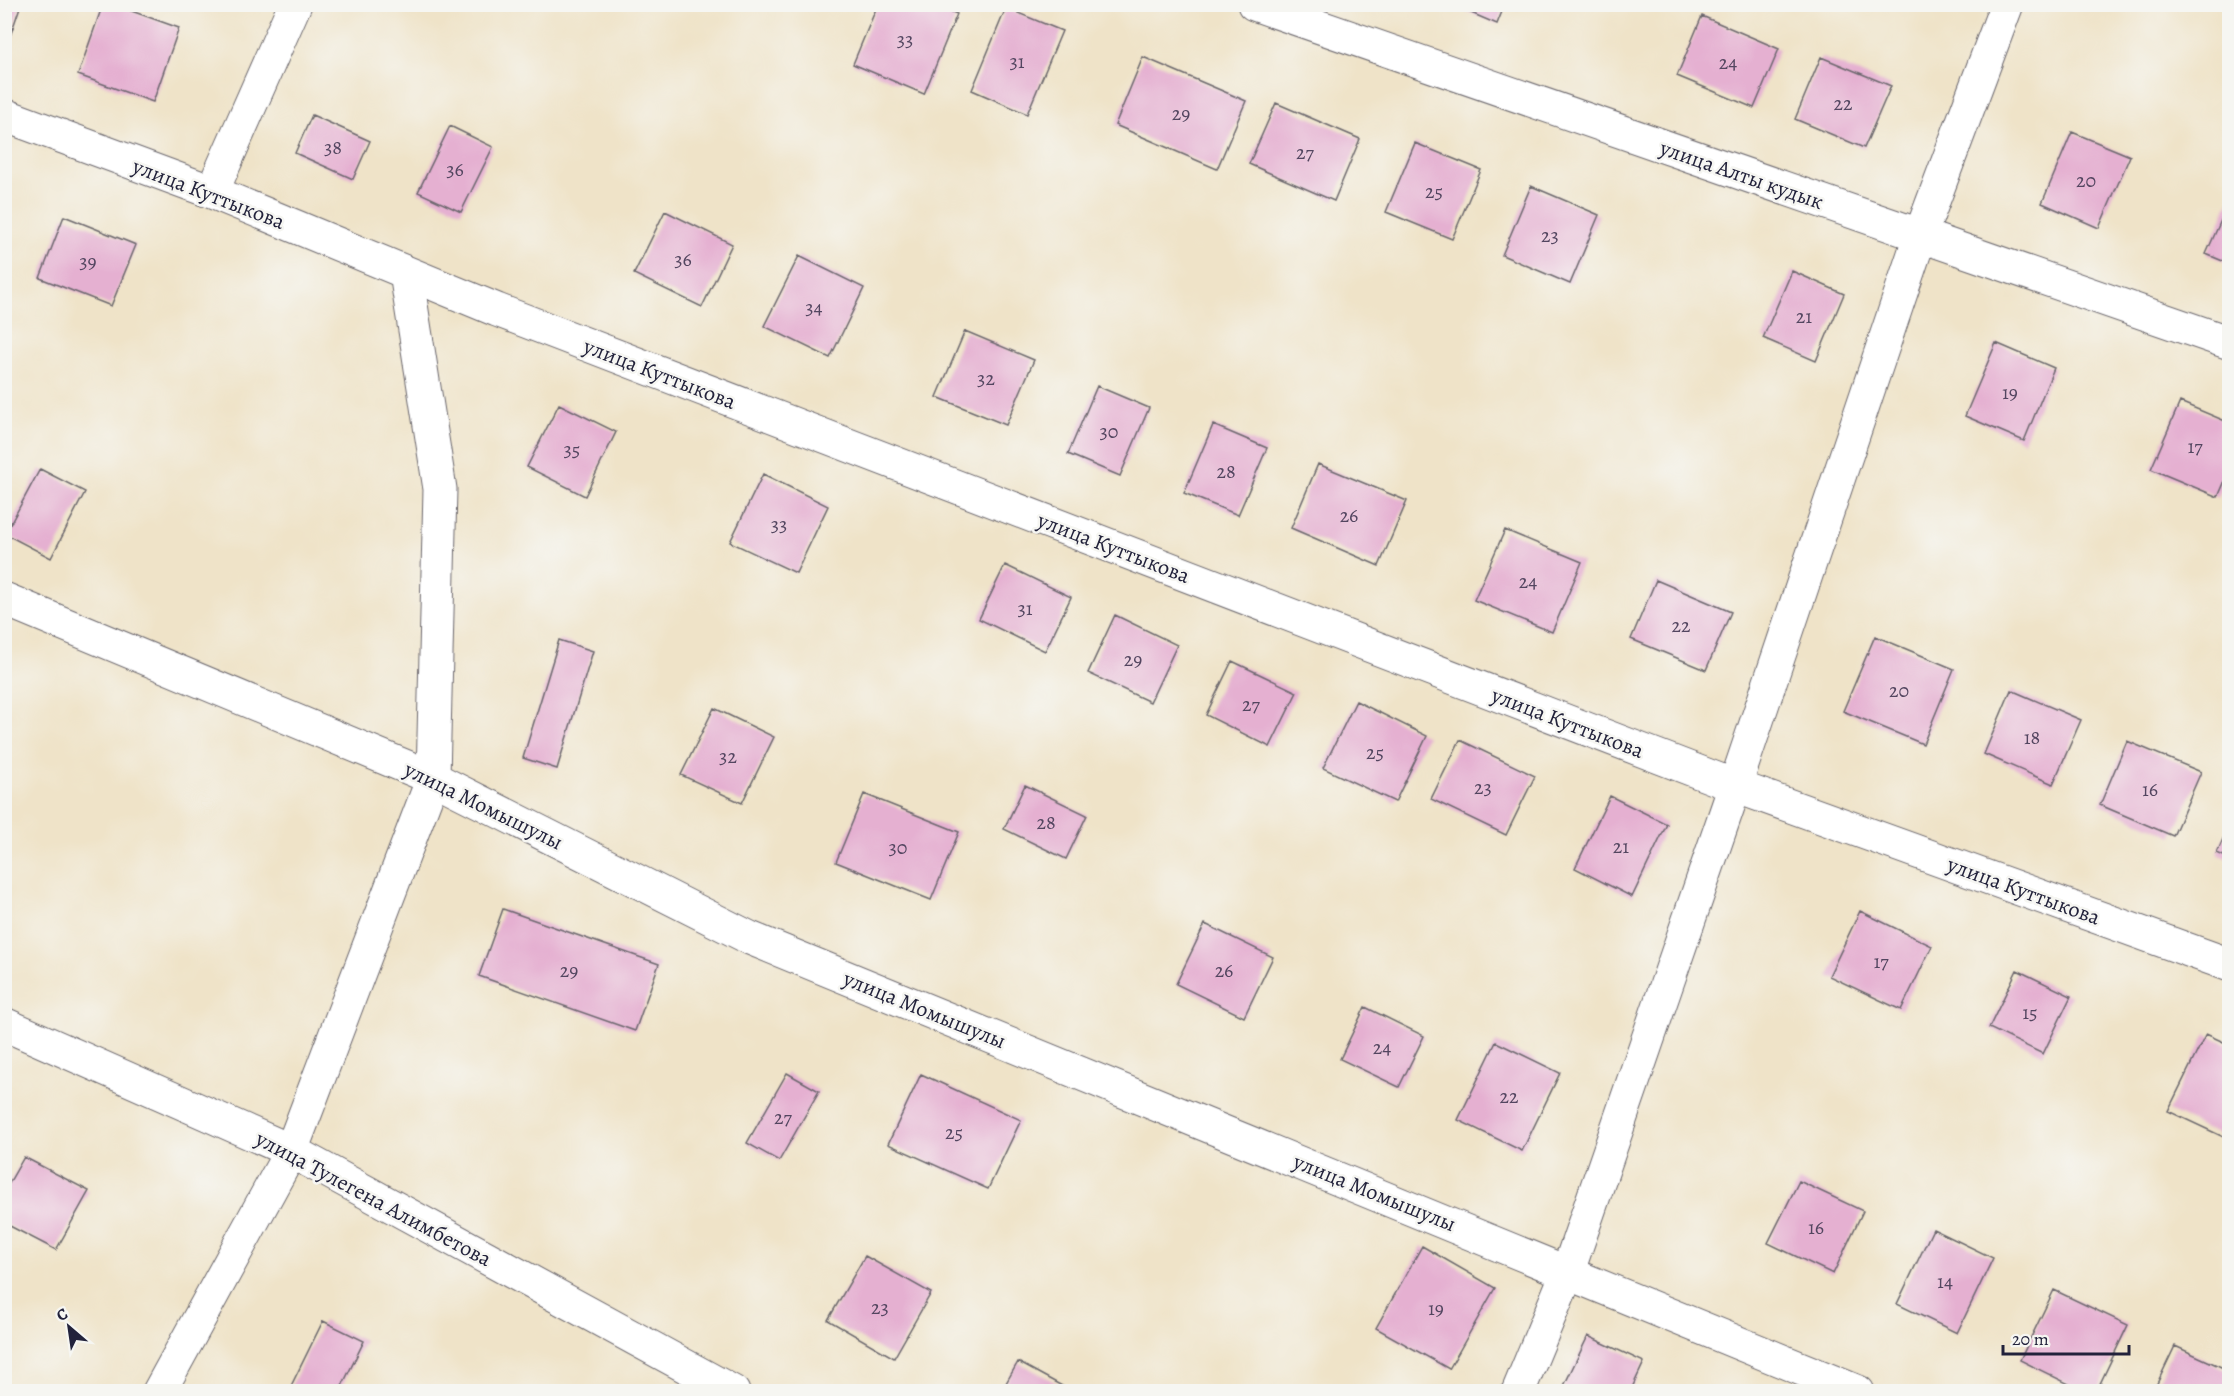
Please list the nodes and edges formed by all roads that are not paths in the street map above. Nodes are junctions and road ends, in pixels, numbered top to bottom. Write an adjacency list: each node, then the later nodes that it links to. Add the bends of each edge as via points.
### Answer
1 (295, 4): 5 (street)
2 (1254, 4): 6 (street, улица Алты кудык)
3 (2007, 4): 6 (street)
4 (4, 115): 5 (street, улица Куттыкова)
5 (212, 192): 7 (street, улица Куттыкова)
6 (1920, 236): 8 (street, улица Алты кудык); 11 (street)
7 (406, 273): 10 (street, via 440,489); 11 (street, улица Куттыкова)
8 (2229, 343)
9 (4, 599): 10 (street, улица Момышулы)
10 (433, 778): 14 (street); 15 (street, улица Момышулы, via 750,938)
11 (1735, 786): 12 (street, улица Куттыкова); 15 (street)
12 (2229, 965)
13 (4, 1024): 14 (street, улица Тулегена Алимбетова)
14 (291, 1151): 16 (street); 17 (street, улица Тулегена Алимбетова)
15 (1568, 1271): 18 (street); 19 (street, улица Момышулы)
16 (159, 1392)
17 (733, 1392)
18 (1518, 1392)
19 (1858, 1392)

